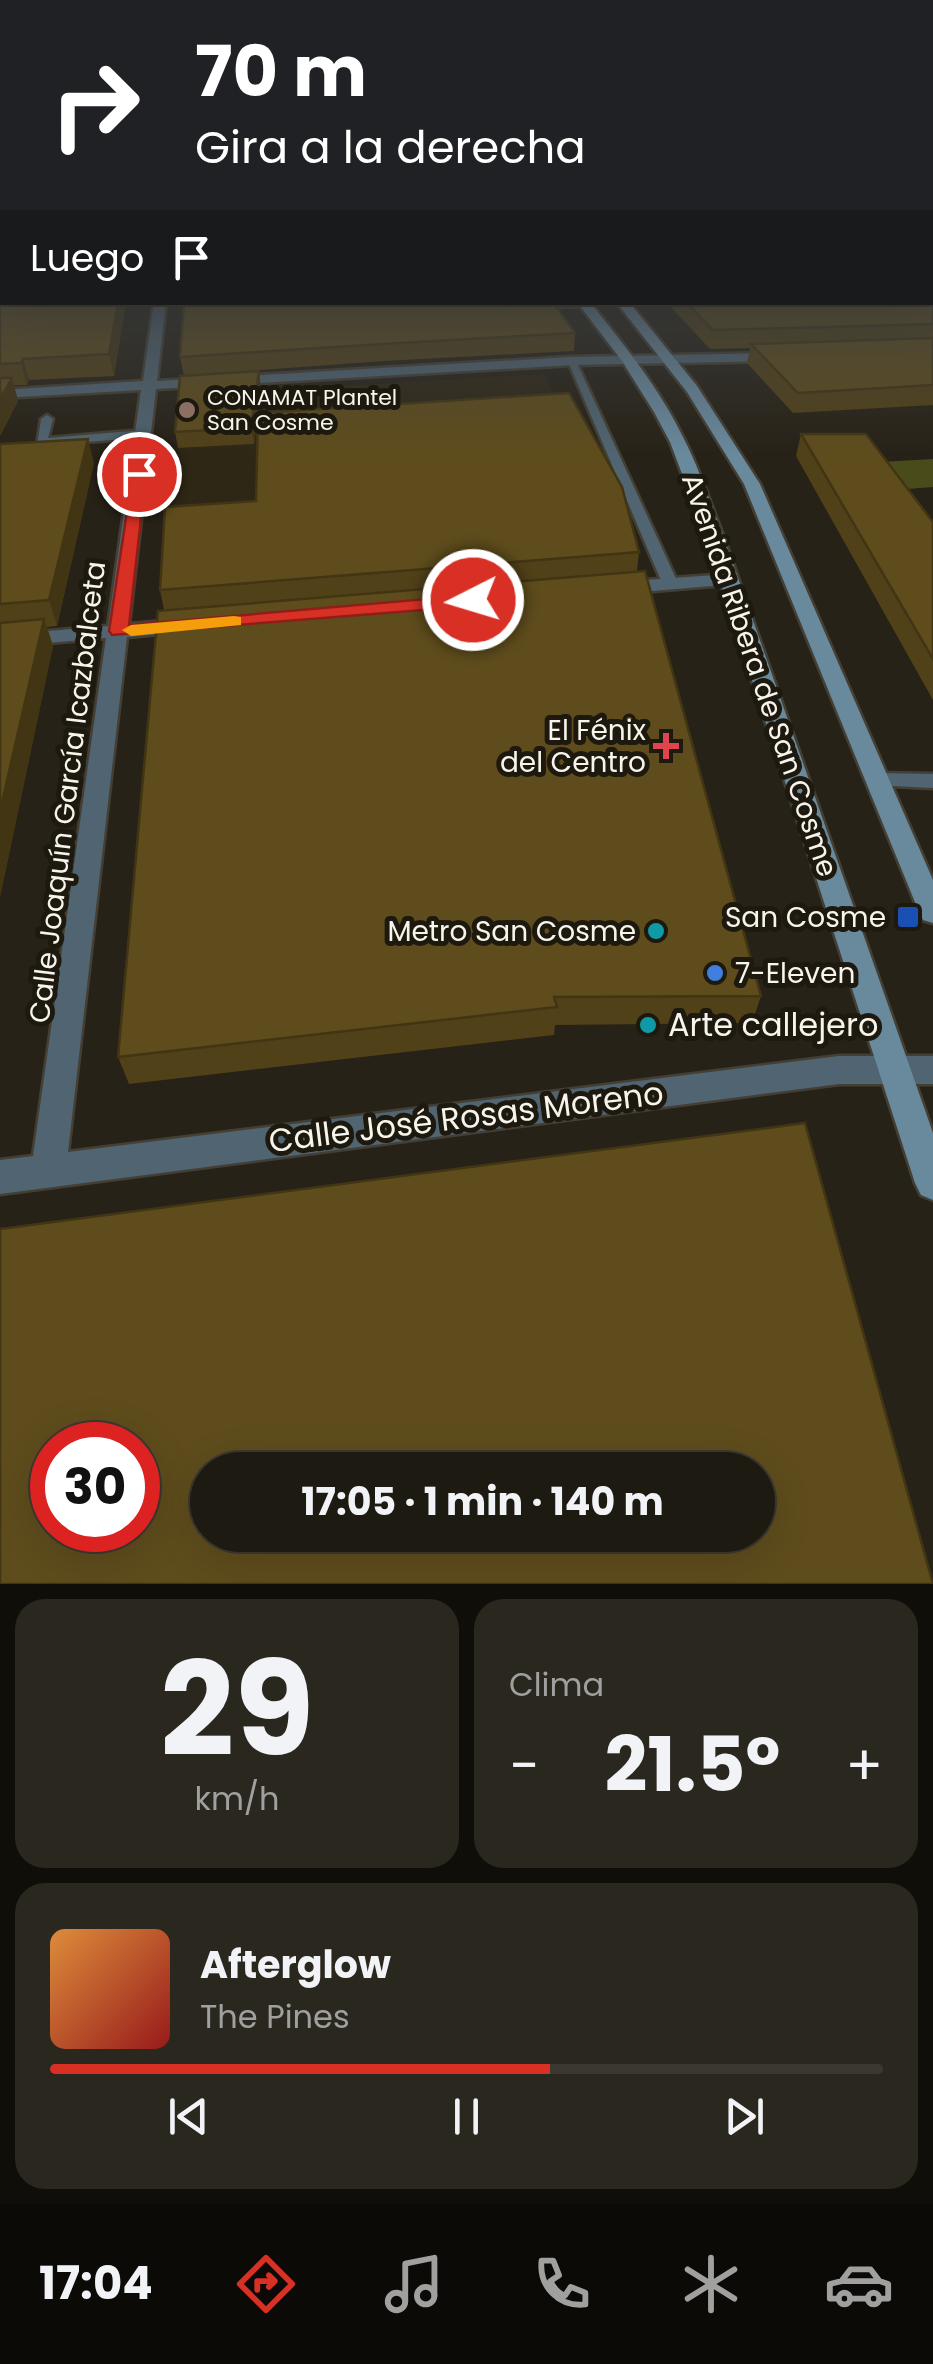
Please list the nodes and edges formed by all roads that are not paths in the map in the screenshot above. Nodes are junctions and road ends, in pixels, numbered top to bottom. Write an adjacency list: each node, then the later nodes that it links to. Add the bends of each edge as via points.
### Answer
1 (159, 307): 8 (street, Calle Joaquín García Icazbalceta)
2 (586, 307): 5 (main road, Avenida Ribera de San Cosme)
3 (626, 307): 6 (main road, Avenida Ribera de San Cosme)
4 (796, 356): 6 (street)
5 (628, 360): 6 (street); 7 (street); 12 (main road, Avenida Ribera de San Cosme, via 678,442)
6 (674, 360): 18 (main road, Avenida Ribera de San Cosme, via 752,484)
7 (571, 361): 8 (street); 13 (lane)
8 (150, 385): 9 (street); 11 (street, Calle Joaquín García Icazbalceta)
9 (0, 394)
10 (46, 419): 11 (lane, via 41,442)
11 (144, 434): 16 (street, Calle Joaquín García Icazbalceta)
12 (728, 580): 13 (street); 21 (main road, Avenida Ribera de San Cosme)
13 (670, 583): 14 (street)
14 (591, 590)
15 (217, 623): 16 (street)
16 (118, 631): 17 (street); 23 (street, Calle Joaquín García Icazbalceta)
17 (0, 641)
18 (878, 780): 19 (lane); 20 (main road, Avenida Ribera de San Cosme)
19 (933, 780)
20 (933, 912)
21 (895, 1069): 22 (street, Calle José Rosas Moreno); 23 (street, Calle José Rosas Moreno, via 839,1070); 25 (main road, Avenida Ribera de San Cosme)
22 (933, 1070)
23 (48, 1171): 24 (street, Calle José Rosas Moreno)
24 (0, 1177)
25 (933, 1183)

